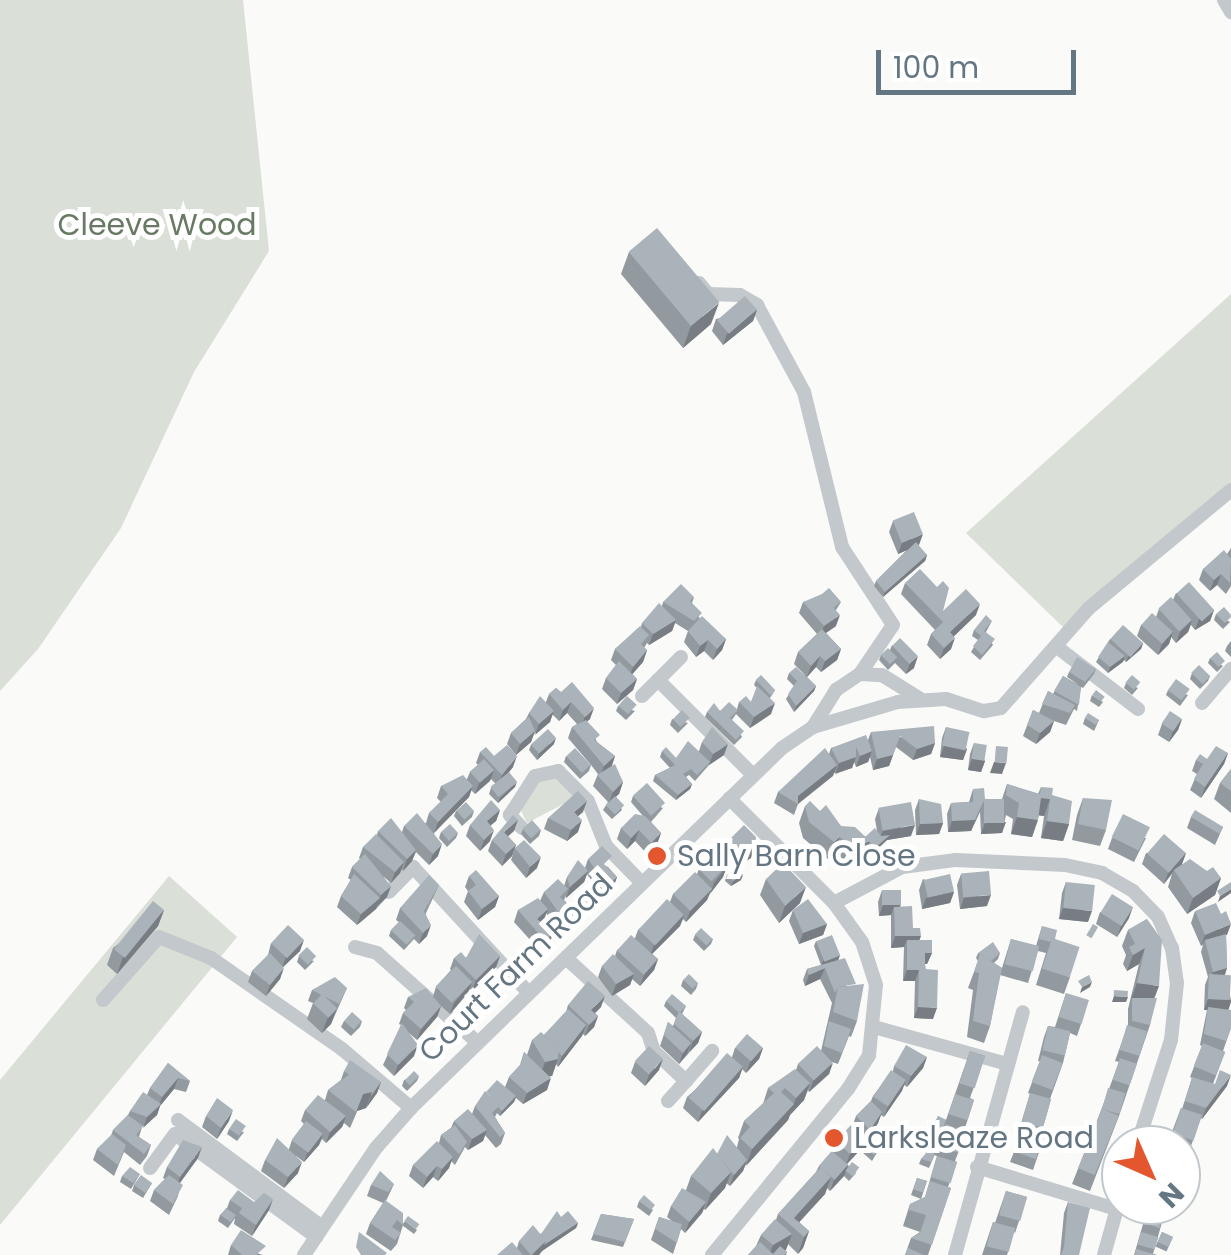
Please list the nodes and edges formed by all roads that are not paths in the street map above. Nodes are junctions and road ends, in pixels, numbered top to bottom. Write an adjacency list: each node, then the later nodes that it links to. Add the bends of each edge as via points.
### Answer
1 (1224, 0): 2 (street)
2 (1231, 12)
3 (686, 267): 8 (street, via 708,294 740,295 756,305 804,392 842,547 893,626)
4 (1231, 490): 5 (street, Court Farm Road, via 1088,608)
5 (1057, 647): 11 (street, Court Farm Road, via 994,711); 13 (street)
6 (680, 658): 9 (street)
7 (1231, 669): 12 (street)
8 (860, 674): 11 (street, via 882,675); 14 (street, via 836,690)
9 (658, 680): 10 (street); 15 (street)
10 (642, 696)
11 (922, 700): 14 (street, Court Farm Road, via 854,712)
12 (1202, 703)
13 (1138, 708)
14 (813, 728): 15 (street, Court Farm Road)
15 (753, 775): 16 (street, Court Farm Road)
16 (729, 798): 20 (street, Court Farm Road); 22 (street)
17 (495, 810): 18 (street)
18 (510, 815): 19 (street); 20 (street, via 536,776 558,770 588,801 606,846)
19 (522, 828)
20 (642, 883): 24 (street, Court Farm Road)
21 (389, 892): 25 (street, via 414,867)
22 (834, 903): 28 (street, via 862,942 872,970); 36 (street, via 902,868 956,860 1066,865 1102,873 1132,891 1158,917 1172,948 1177,984 1171,1040)
23 (356, 948): 29 (street, via 377,954)
24 (566, 958): 25 (street, Court Farm Road); 32 (street, via 648,1033 654,1051)
25 (529, 993): 29 (street, Court Farm Road)
26 (103, 1000): 34 (street, via 159,936 211,958 342,1049)
27 (1023, 1012): 31 (street)
28 (874, 1027): 31 (street); 43 (street, via 868,1056 848,1089)
29 (478, 1043): 34 (street, Court Farm Road)
30 (712, 1052): 32 (street)
31 (1007, 1064): 37 (street)
32 (686, 1080): 33 (street)
33 (668, 1101)
34 (411, 1108): 41 (street, Court Farm Road)
35 (178, 1120): 41 (street)
36 (1143, 1125)
37 (977, 1167): 39 (street); 44 (street)
38 (150, 1168): 41 (street, via 176,1134)
39 (1101, 1197)
40 (1112, 1225): 45 (street)
41 (319, 1232): 42 (street, Court Farm Road)
42 (304, 1255)
43 (712, 1255)
44 (956, 1255)
45 (1104, 1255)

